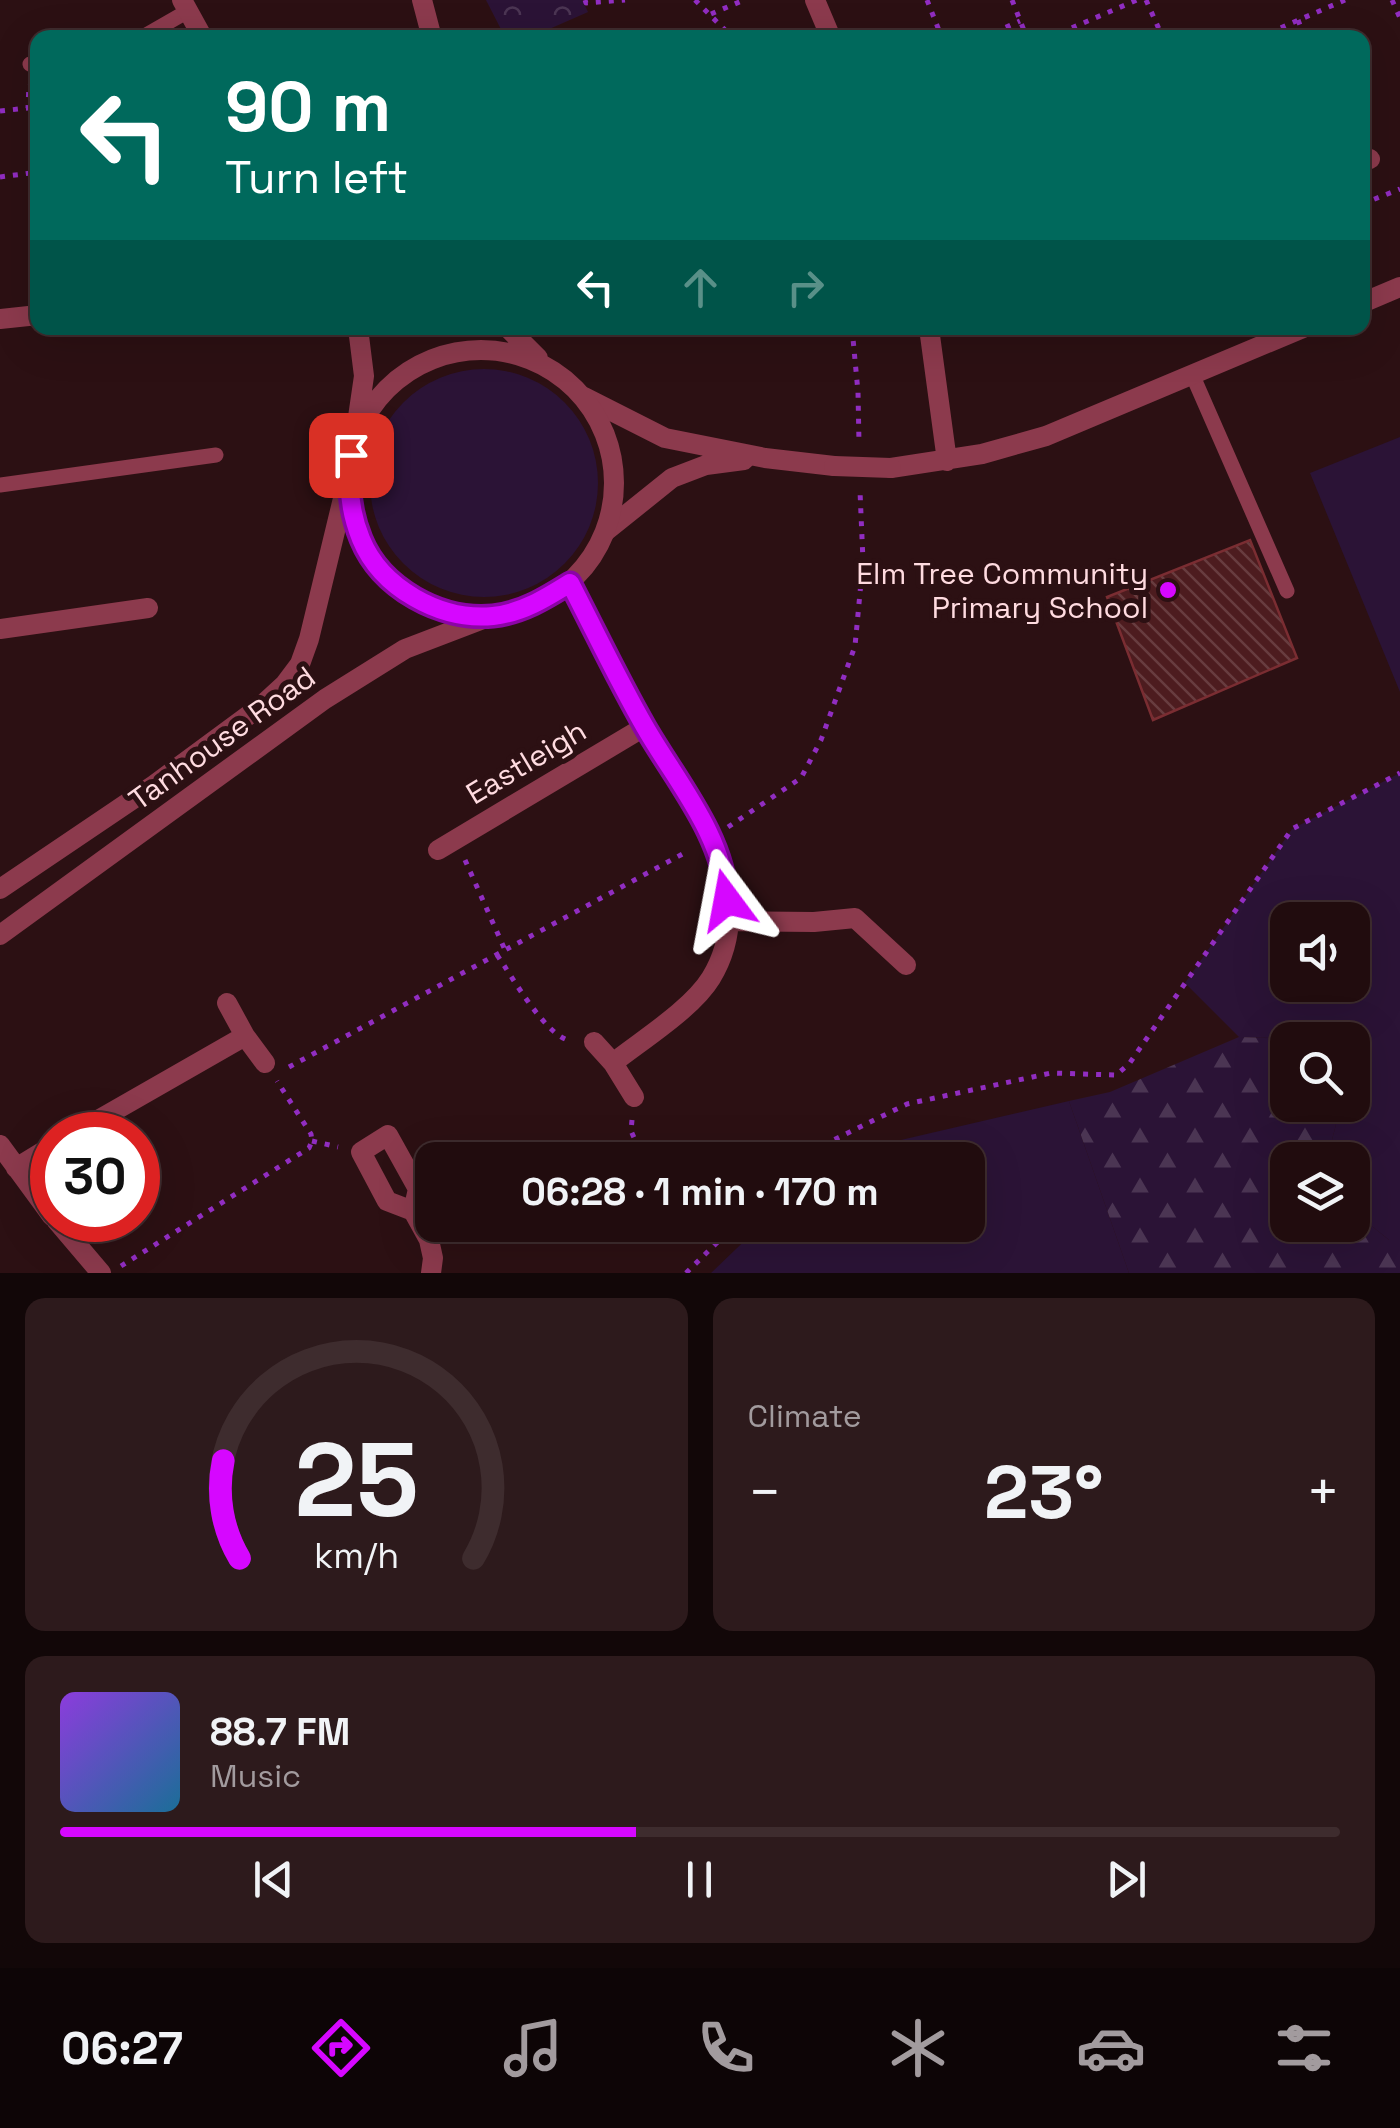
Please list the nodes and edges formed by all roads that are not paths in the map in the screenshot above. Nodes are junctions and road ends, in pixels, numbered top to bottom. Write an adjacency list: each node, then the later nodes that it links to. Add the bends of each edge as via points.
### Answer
1 (422, 0): 6 (street)
2 (815, 0): 7 (street)
3 (185, 6): 4 (lane); 5 (street)
4 (152, 30)
5 (198, 30)
6 (430, 30)
7 (828, 30)
8 (1400, 287): 9 (street)
9 (1370, 300)
10 (30, 316): 11 (street)
11 (0, 319)
12 (359, 335): 20 (street, via 364,376)
13 (514, 335): 16 (street)
14 (930, 335): 22 (street)
15 (1286, 335): 17 (street)
16 (550, 368): 18 (street); 20 (street, via 510,352 468,350 428,360 392,383 366,416)
17 (1192, 374): 22 (street, via 1046,436); 27 (lane)
18 (584, 397): 21 (street, via 665,438); 25 (street, via 613,461)
19 (216, 455): 24 (lane)
20 (351, 455): 23 (street)
21 (766, 458): 22 (street, bridge, via 891,468); 25 (street, via 706,464 672,478)
22 (947, 461)
23 (348, 479): 29 (street, via 362,541 384,574 416,599 453,614); 33 (street, Tanhouse Road, via 309,640 285,684 154,785)
24 (0, 485)
25 (606, 531): 26 (street)
26 (570, 583): 29 (street, via 534,606); 31 (street)
27 (1287, 591)
28 (148, 608): 30 (street)
29 (493, 616): 35 (street, Tanhouse Road, via 405,649 325,699)
30 (0, 628)
31 (644, 726): 32 (street, Eastleigh); 34 (street, via 711,839 726,880)
32 (447, 844)
33 (0, 889)
34 (728, 921): 36 (street, via 855,918); 41 (street, via 712,977 695,999)
35 (0, 935)
36 (906, 964)
37 (227, 1003): 38 (street)
38 (245, 1036): 40 (street); 43 (street)
39 (594, 1042): 41 (street)
40 (266, 1063)
41 (613, 1063): 42 (street)
42 (634, 1098)
43 (112, 1112)
44 (0, 1144): 46 (street)
45 (30, 1159): 46 (street)
46 (16, 1168): 47 (street)
47 (30, 1186)
48 (413, 1211): 50 (street)
49 (75, 1242): 51 (street)
50 (437, 1268)
51 (101, 1273)

